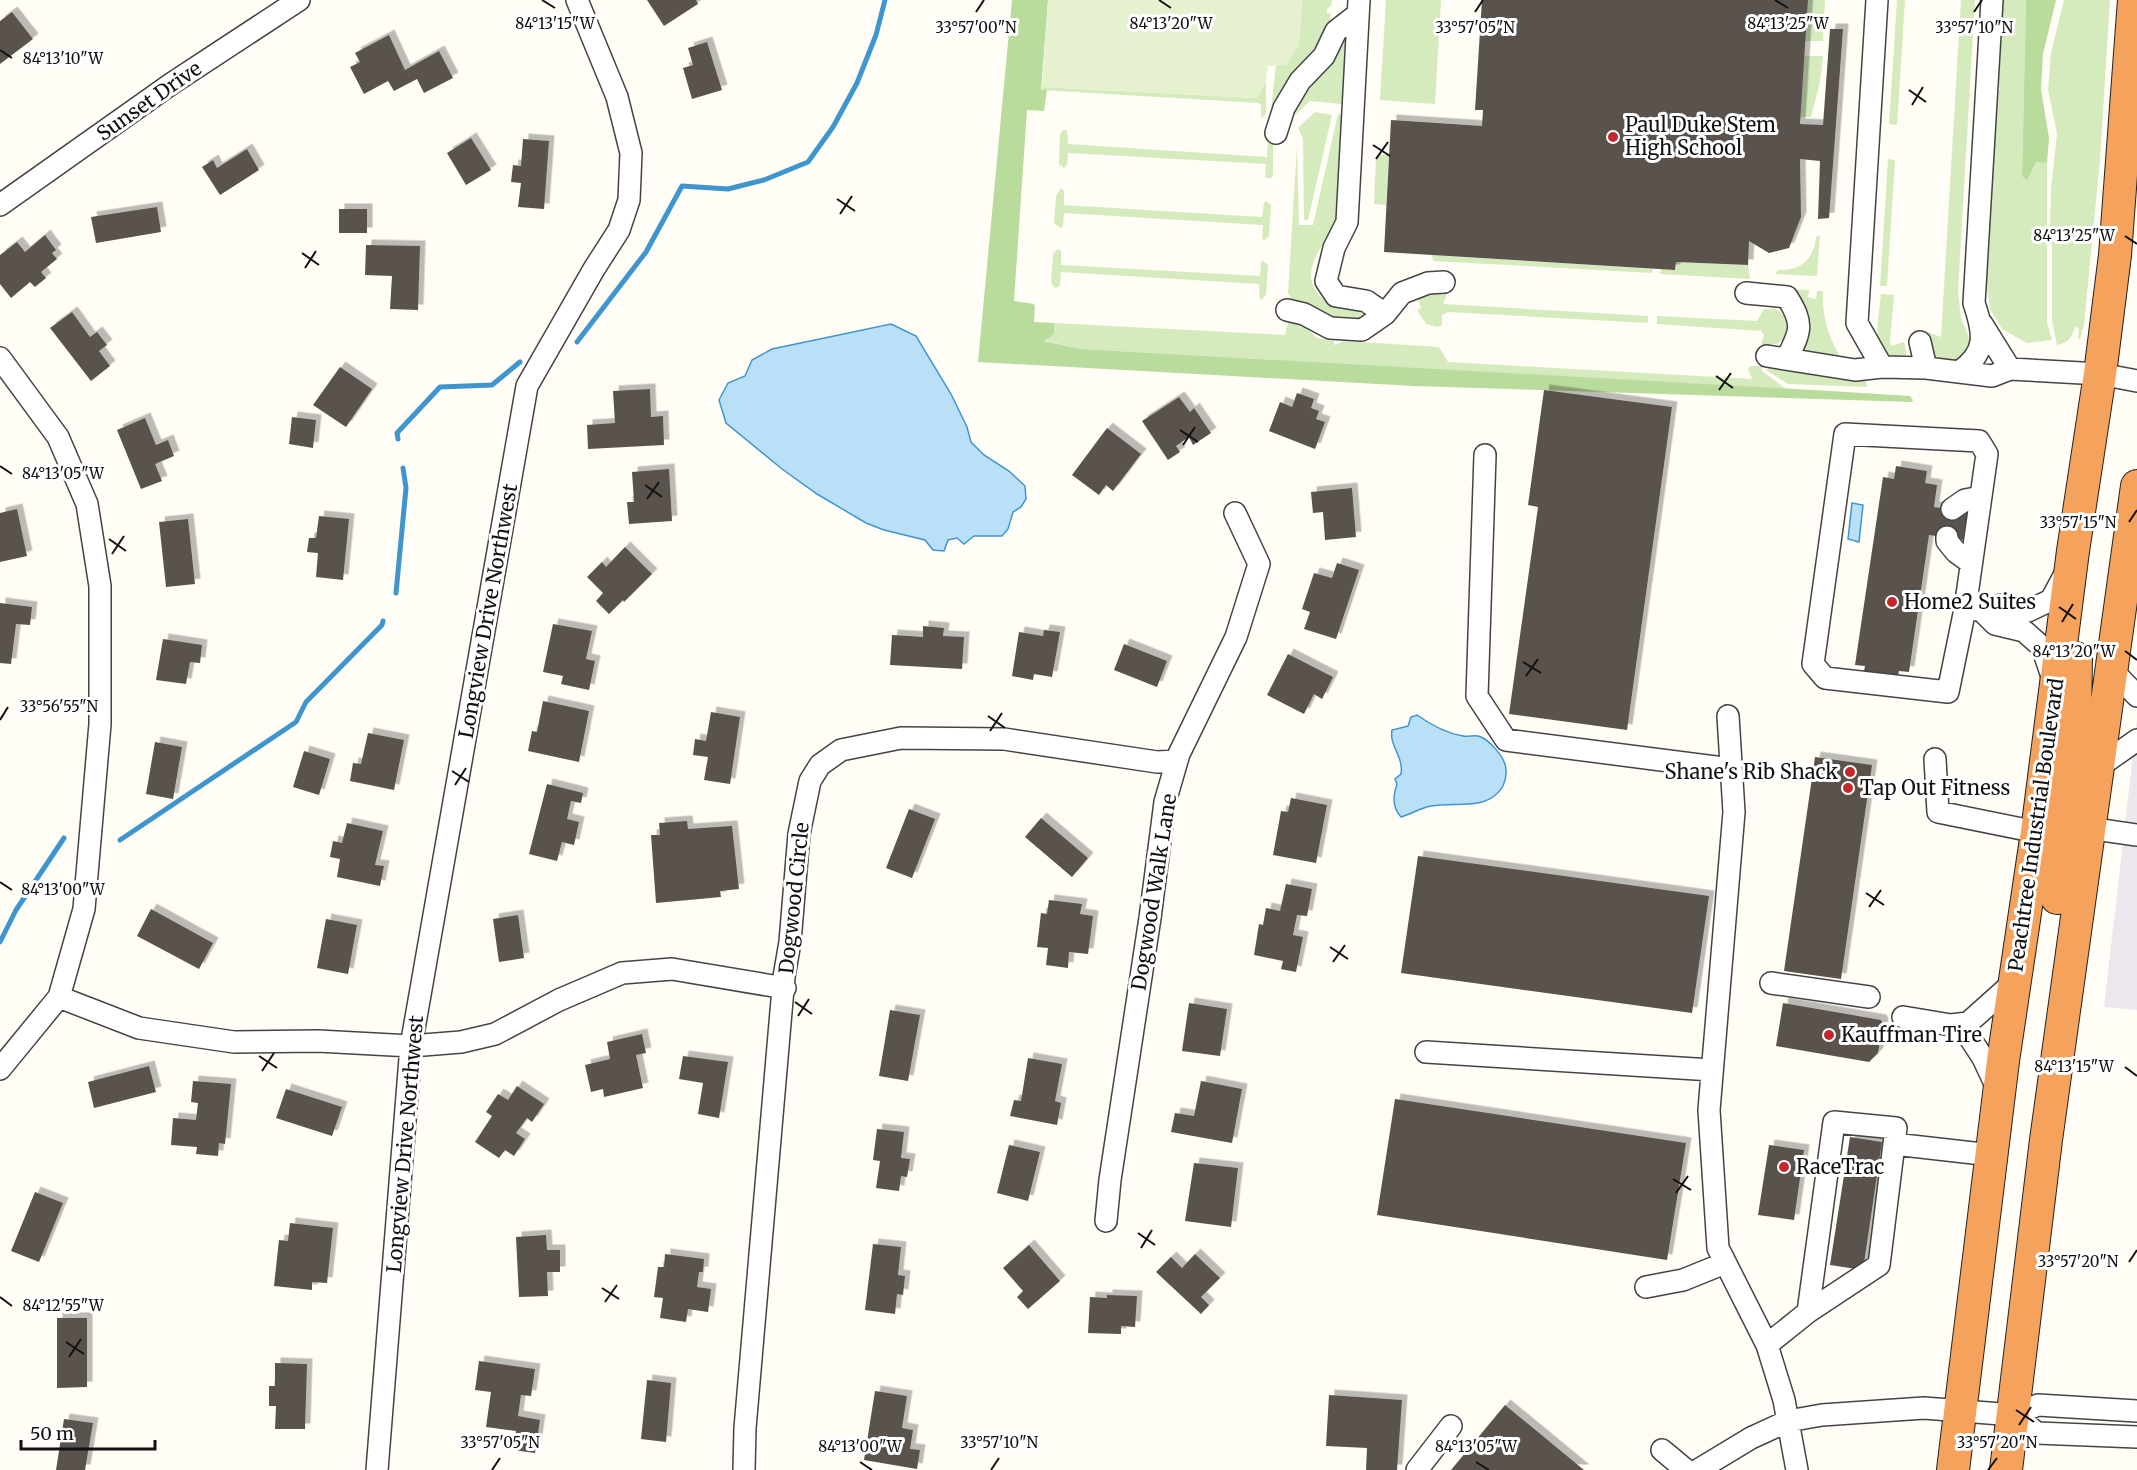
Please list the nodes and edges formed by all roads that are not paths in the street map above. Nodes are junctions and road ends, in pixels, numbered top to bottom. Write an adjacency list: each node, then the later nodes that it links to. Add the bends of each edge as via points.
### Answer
1 (299, 0): 8 (street, Sunset Drive, via 171,84)
2 (577, 0): 51 (street, Longview Drive Northwest, via 617,97 631,153 629,200 619,230 527,386)
3 (1877, 0): 16 (street, via 1857,322)
4 (1992, 0): 13 (street, via 1974,303)
5 (2134, 0): 20 (highway, Peachtree Industrial Boulevard, via 2115,255)
6 (1358, 7): 7 (street, via 1336,31 1324,56 1299,81); 12 (street, via 1347,222 1334,248 1326,281 1336,296 1366,301)
7 (1276, 133)
8 (0, 205)
9 (1444, 282): 12 (street, via 1428,283 1402,293)
10 (1746, 293): 16 (street, via 1787,297 1800,323 1798,337 1777,357 1856,370)
11 (1287, 310): 12 (street, via 1330,328 1362,330)
12 (1385, 314)
13 (1980, 321): 18 (street); 19 (street, via 1982,343 1978,354)
14 (1920, 342): 17 (street)
15 (0, 358): 47 (street, via 58,437 87,504 100,586 100,724 84,909)
16 (1882, 367): 17 (street)
17 (1926, 368): 19 (street)
18 (2010, 369): 19 (street, via 1992,376); 20 (street)
19 (1959, 372)
20 (2100, 374): 21 (street); 28 (highway, Peachtree Industrial Boulevard)
21 (2137, 381)
22 (1485, 455): 40 (street, via 1477,696 1506,740)
23 (2137, 486): 32 (highway)
24 (1981, 497): 25 (street, via 1965,500); 29 (street); 30 (street, via 1987,454 1979,441 1845,434 1813,664 1825,678 1948,693)
25 (1952, 509)
26 (1235, 513): 38 (street, Dogwood Walk Lane, via 1259,564 1236,637)
27 (1947, 537): 29 (street, via 1956,552)
28 (2072, 562): 30 (street, via 2051,600 2028,611 2002,605); 31 (highway, Peachtree Industrial Boulevard)
29 (1971, 563): 30 (street)
30 (1973, 609): 33 (street, via 1995,624 2024,631 2042,647)
31 (2062, 638): 33 (highway, Peachtree Industrial Boulevard); 41 (highway, via 2077,660 2075,720 2064,806 2071,825)
32 (2111, 669): 34 (street); 39 (highway)
33 (2056, 686): 42 (highway, Peachtree Industrial Boulevard)
34 (2137, 696)
35 (1728, 716): 40 (street)
36 (2137, 740): 39 (street)
37 (1935, 759): 42 (street, via 1938,812)
38 (1177, 761): 46 (street, Dogwood Circle, via 1157,762 1004,739 901,738 841,750 820,765 810,781 799,834); 59 (street, Dogwood Walk Lane, via 1165,802)
39 (2097, 768): 41 (highway)
40 (1731, 769): 54 (street, via 1734,812)
41 (2088, 828): 43 (street); 56 (highway)
42 (2037, 832): 44 (highway, Peachtree Industrial Boulevard); 56 (highway, via 2055,843 2062,858 2035,1059 2036,1128)
43 (2137, 835)
44 (2015, 981): 50 (street, via 1968,1023); 55 (highway, Peachtree Industrial Boulevard)
45 (1770, 983): 48 (street)
46 (785, 988): 51 (street, via 672,969 622,973 495,1034 461,1042); 72 (street, Dogwood Circle)
47 (58, 997): 51 (street, via 139,1028 234,1042); 53 (street)
48 (1869, 997)
49 (1903, 1017): 50 (street)
50 (1950, 1025): 55 (street, via 1968,1035)
51 (411, 1046): 71 (street, Longview Drive Northwest)
52 (1426, 1052): 54 (street)
53 (0, 1069)
54 (1712, 1070): 60 (street, via 1708,1110 1718,1248)
55 (1999, 1092): 58 (highway, Peachtree Industrial Boulevard)
56 (2046, 1140): 66 (highway)
57 (1894, 1144): 58 (street); 62 (street, via 1879,1266); 62 (street, via 1896,1128 1834,1122)
58 (1991, 1155): 64 (highway, Peachtree Industrial Boulevard)
59 (1106, 1221)
60 (1725, 1263): 61 (street, via 1683,1280); 63 (street)
61 (1646, 1287)
62 (1808, 1312): 63 (street)
63 (1767, 1346): 67 (street)
64 (1960, 1411): 66 (street); 67 (street, via 1905,1409); 77 (highway, Peachtree Industrial Boulevard)
65 (2137, 1411): 66 (street, via 2038,1405)
66 (2014, 1415): 69 (street, via 2037,1433); 78 (highway)
67 (1788, 1421): 75 (street); 76 (street)
68 (1451, 1426): 73 (street)
69 (2137, 1437)
70 (1662, 1450): 74 (street)
71 (377, 1470)
72 (744, 1470)
73 (1417, 1470)
74 (1686, 1470)
75 (1698, 1470)
76 (1797, 1470)
77 (1953, 1470)
78 (2006, 1470)

